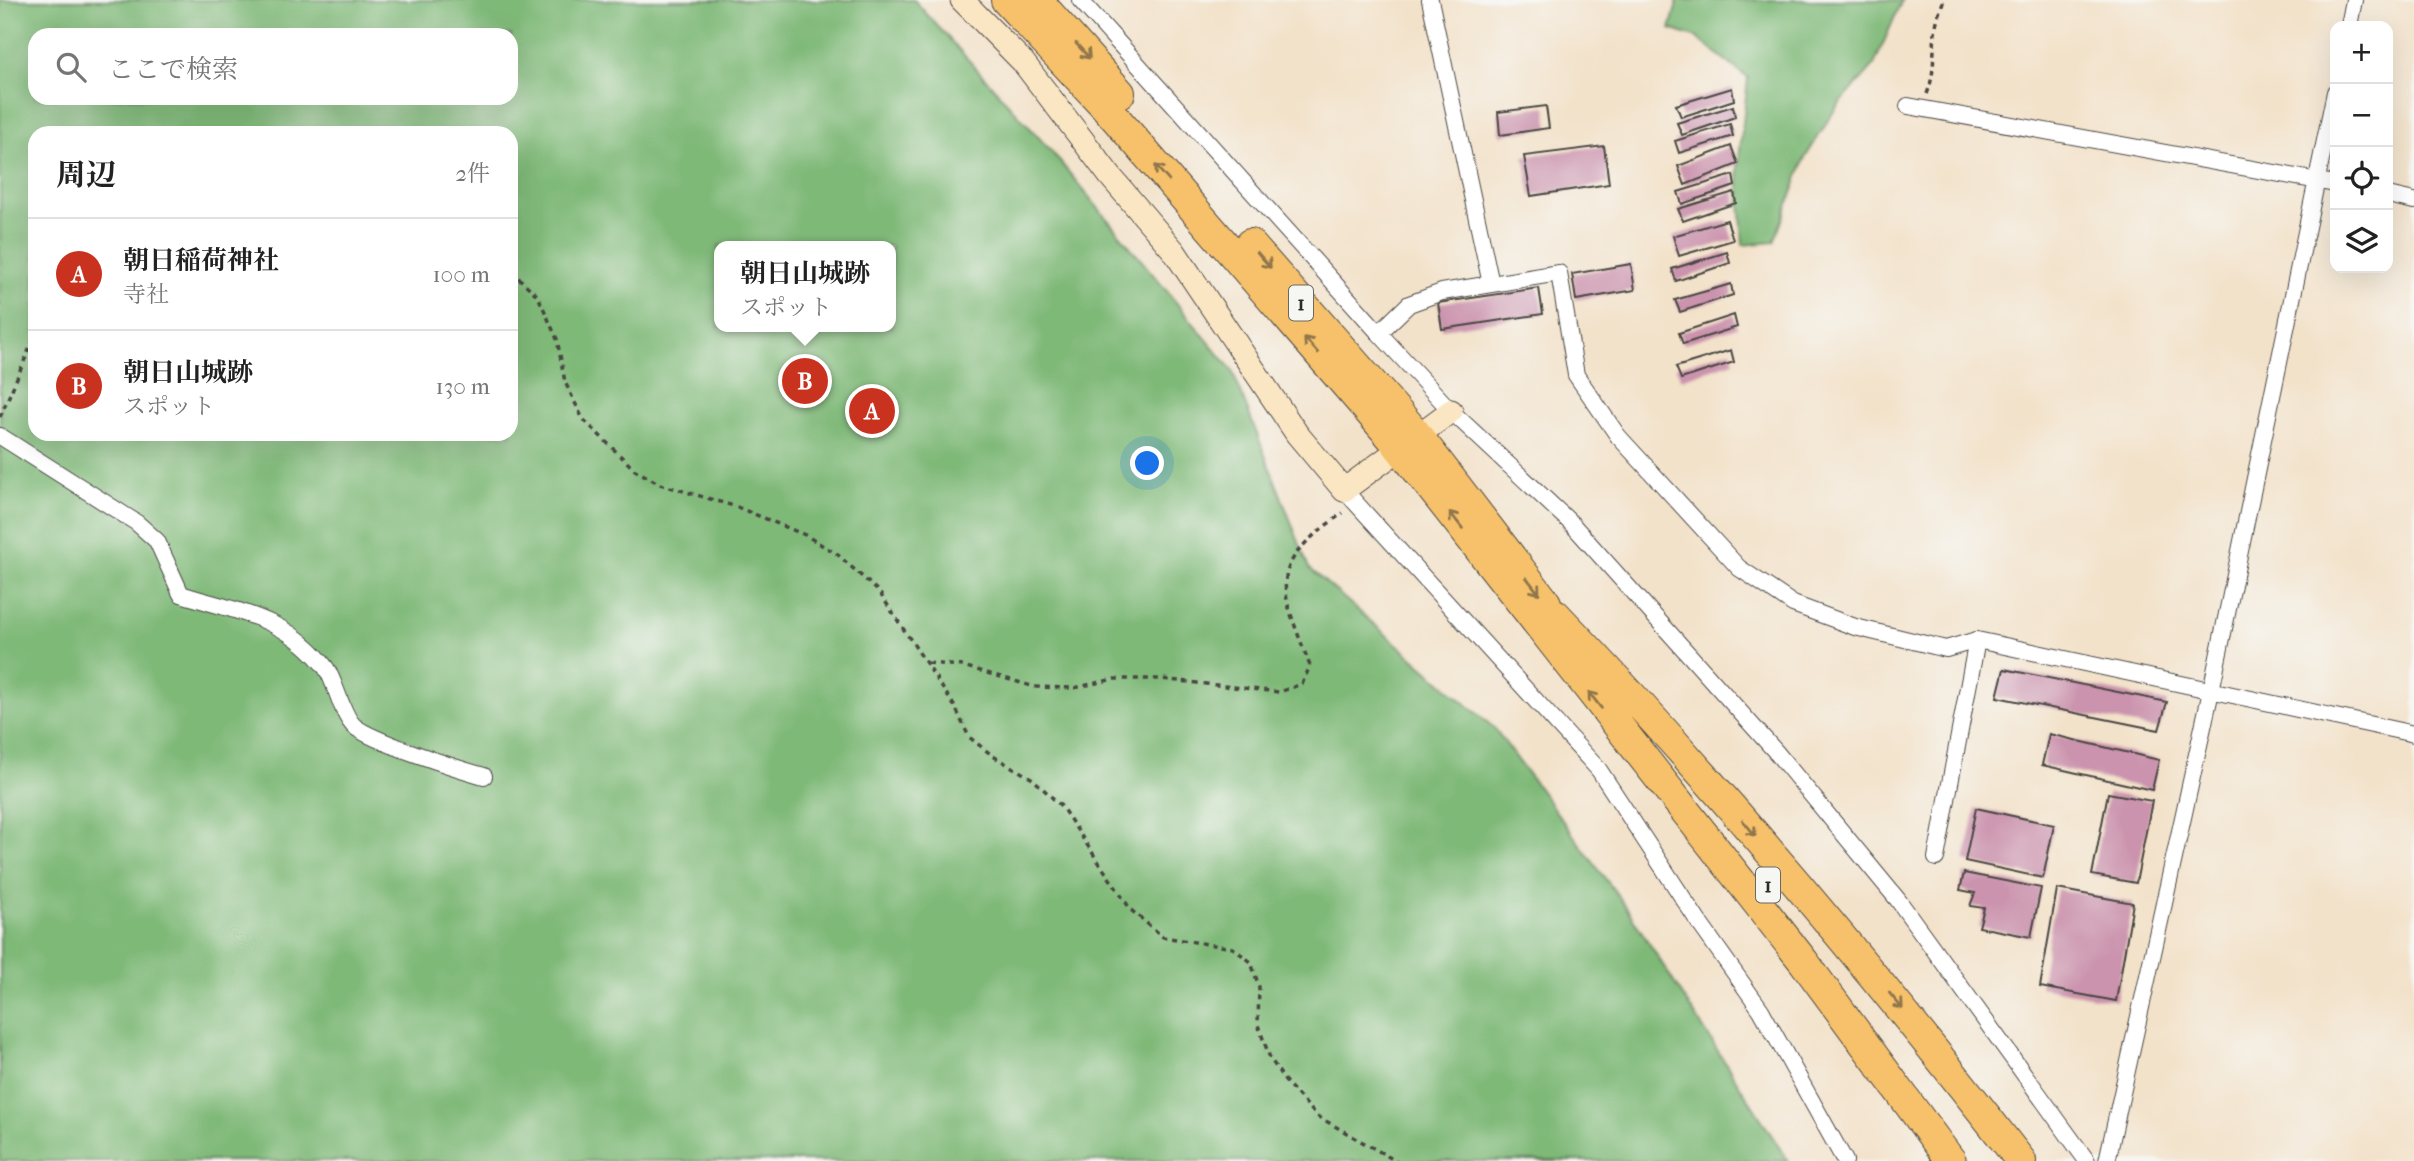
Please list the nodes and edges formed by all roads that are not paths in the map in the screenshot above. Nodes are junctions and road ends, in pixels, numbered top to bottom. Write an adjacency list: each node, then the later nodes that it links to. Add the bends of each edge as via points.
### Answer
1 (962, 0): 20 (street, via 1023,62 1174,251 1297,434)
2 (1006, 0): 27 (highway, one-way to 2, via 1392,438 1104,105)
3 (1037, 0): 21 (highway, 1, one-way to 21, via 1414,431)
4 (1080, 0): 15 (street)
5 (1430, 0): 14 (street)
6 (2354, 0): 7 (street)
7 (2350, 21)
8 (1915, 107): 10 (street)
9 (2330, 116): 10 (street)
10 (2317, 180): 11 (street); 23 (street)
11 (2330, 183)
12 (2393, 196): 13 (street)
13 (2414, 201)
14 (1490, 284): 15 (street, via 1442,292 1409,304); 22 (street, via 1559,273 1576,375 1618,436 1739,568 1793,604 1855,627 1946,649)
15 (1379, 333): 16 (street)
16 (1451, 411): 17 (street); 33 (street, via 1571,523 1776,752 1898,900)
17 (1428, 428)
18 (0, 436): 25 (street, via 137,523 157,541 181,594 216,601 273,623 309,648 327,671 354,726)
19 (1390, 456): 20 (street)
20 (1350, 497): 28 (street, via 1599,770 1761,1010)
21 (1555, 614): 31 (highway, 1, via 1820,951); 32 (highway, one-way to 32, via 1663,727 1905,1011)
22 (1977, 640): 23 (street); 26 (street)
23 (2211, 691): 24 (street); 34 (street)
24 (2414, 734)
25 (484, 776)
26 (1936, 858)
27 (1785, 938): 29 (highway); 30 (highway)
28 (1845, 1161)
29 (1928, 1161)
30 (1951, 1161)
31 (1974, 1161)
32 (2021, 1161)
33 (2087, 1161)
34 (2107, 1161)

